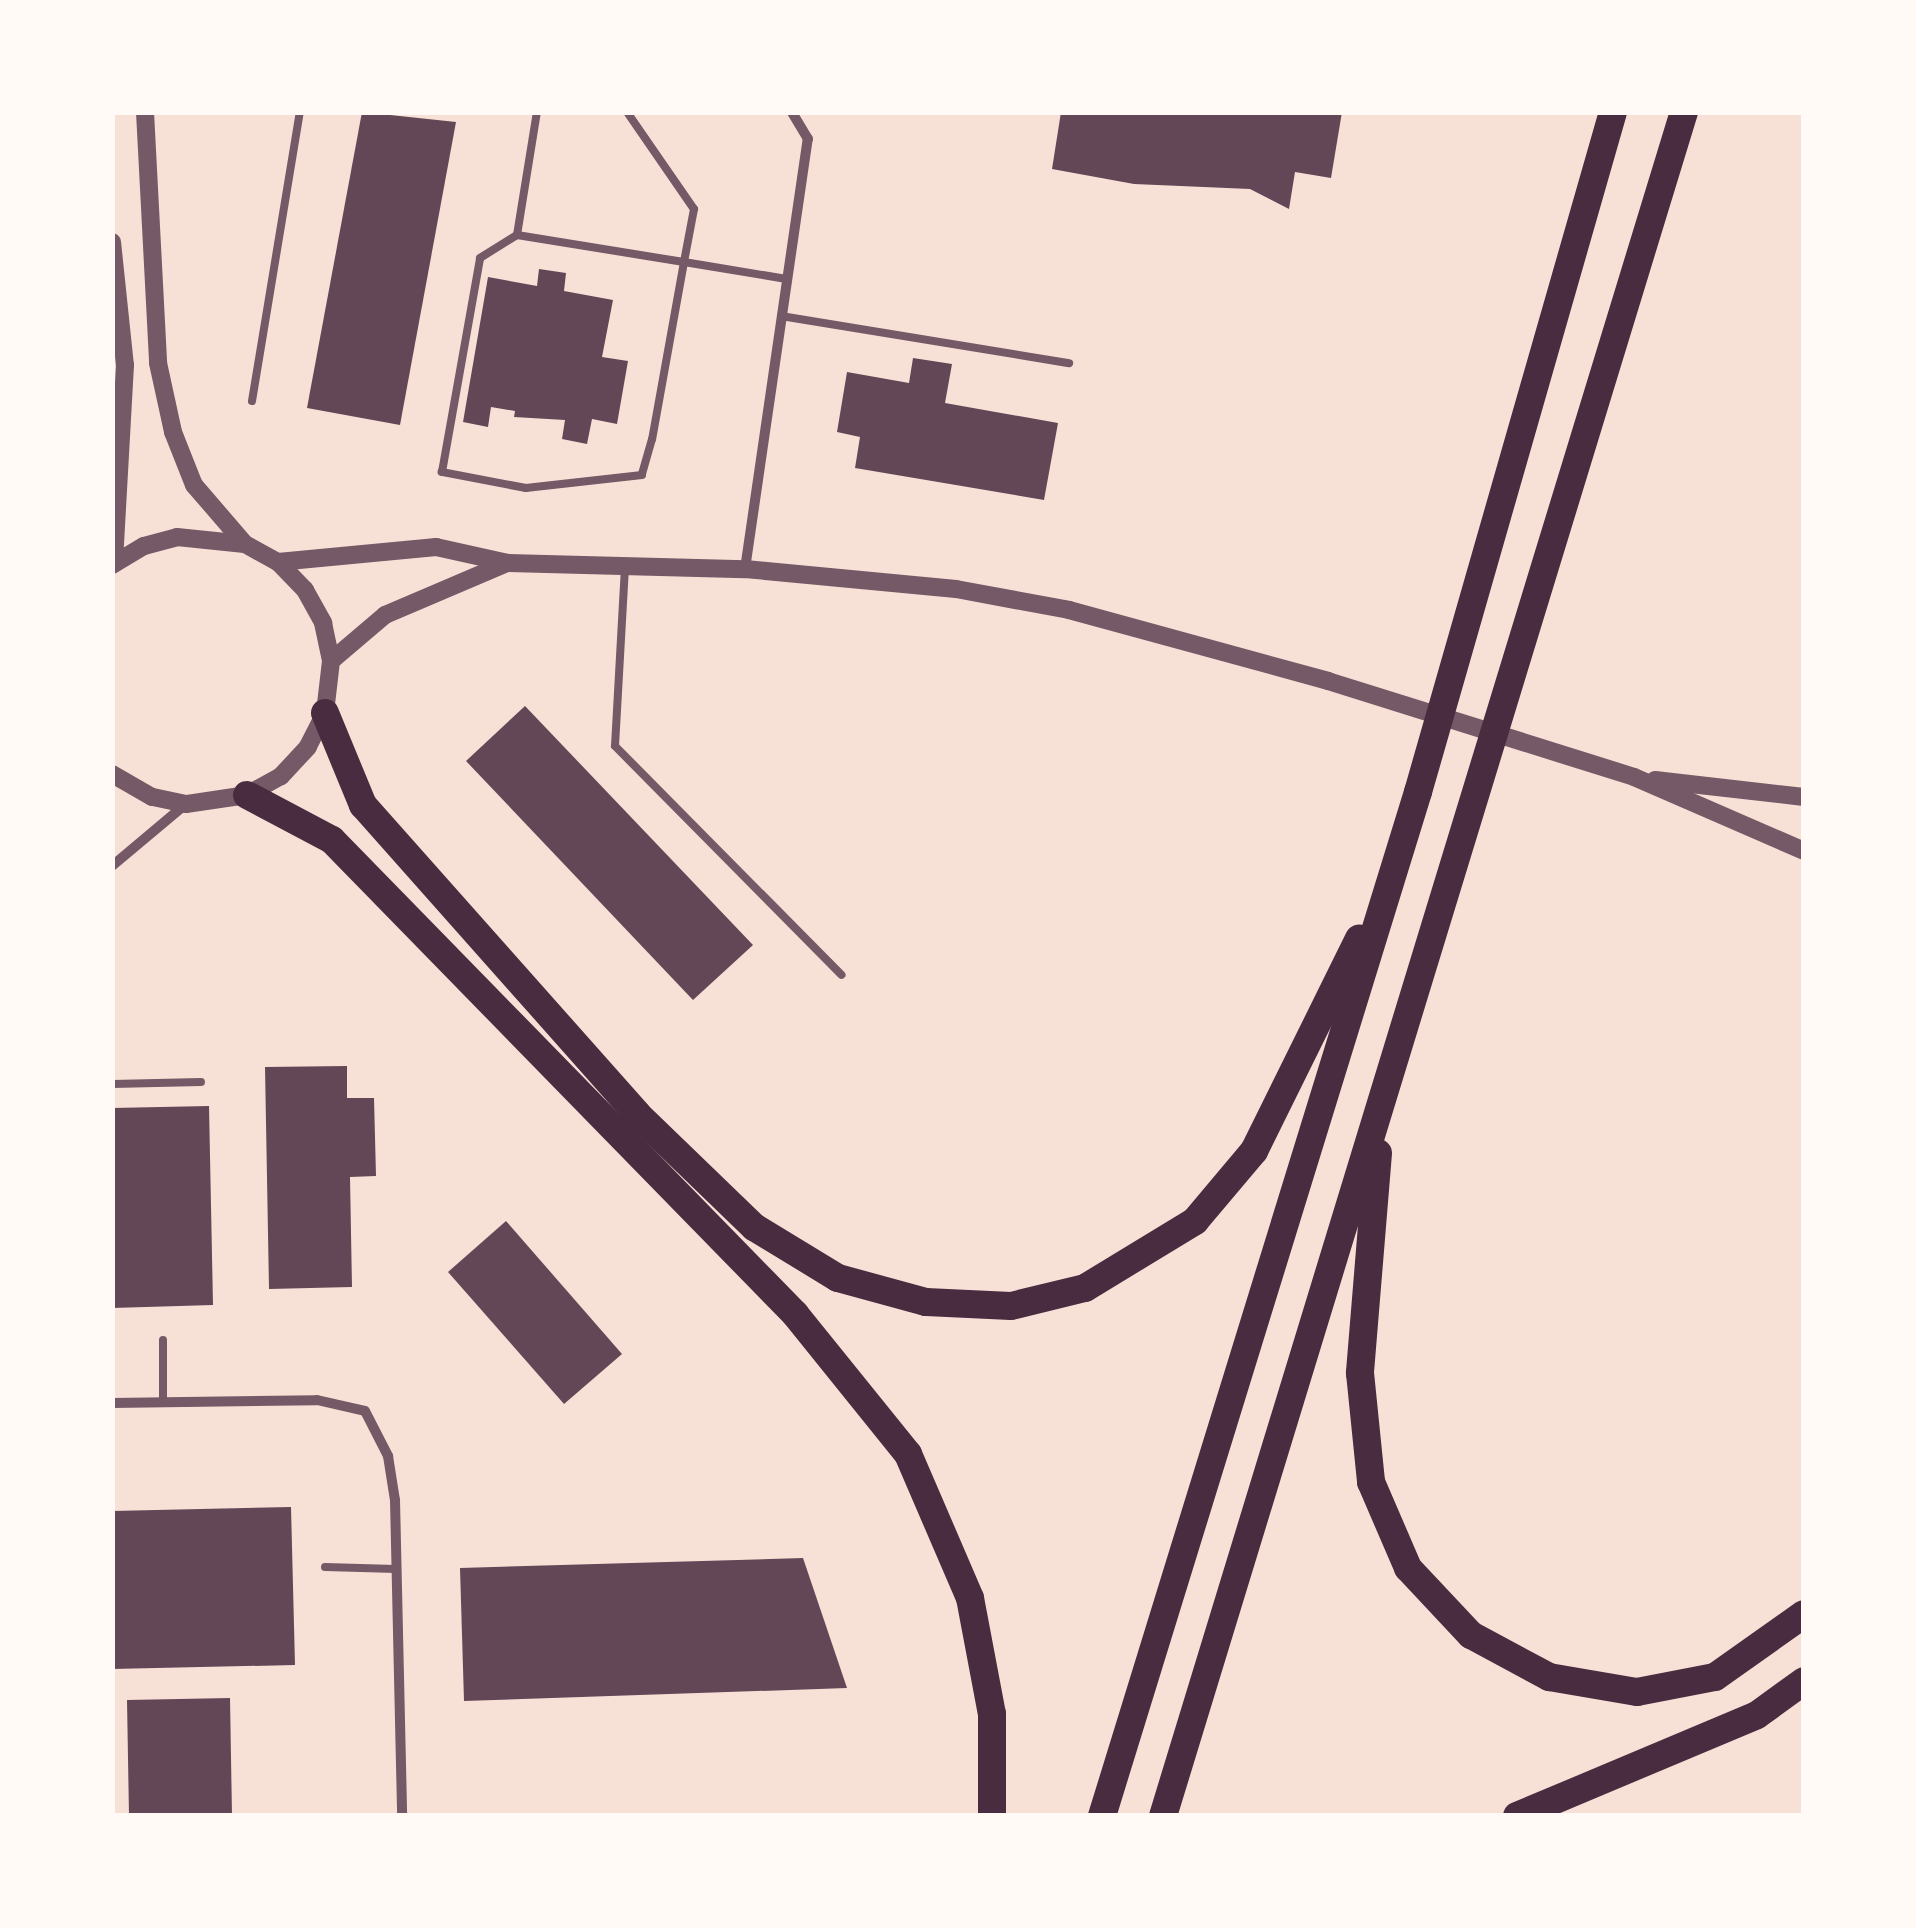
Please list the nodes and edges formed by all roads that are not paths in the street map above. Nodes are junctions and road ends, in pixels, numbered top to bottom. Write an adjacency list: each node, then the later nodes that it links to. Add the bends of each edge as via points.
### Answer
1 (145, 112): 15 (street, via 158,364 173,432 194,485)
2 (300, 112): 14 (lane)
3 (537, 112): 8 (lane)
4 (627, 112): 10 (lane, via 694,208)
5 (792, 112): 11 (street, via 808,139)
6 (1613, 112): 30 (highway)
7 (1684, 112): 34 (highway)
8 (516, 235): 10 (lane); 10 (lane, via 480,258 442,472 526,488 642,475)
9 (112, 242): 18 (street, via 125,365)
10 (684, 262): 11 (lane)
11 (787, 279): 12 (street)
12 (782, 316): 13 (lane); 20 (street)
13 (1068, 364)
14 (252, 401)
15 (245, 544): 16 (street); 18 (street, via 176,537)
16 (278, 562): 17 (street, via 436,547); 21 (street, via 324,624)
17 (508, 563): 19 (street); 21 (street, via 385,615)
18 (113, 564)
19 (625, 567): 20 (street); 31 (lane, via 615,746)
20 (745, 568): 24 (street, via 1031,603 1328,681)
21 (332, 661): 22 (street)
22 (325, 712): 25 (street, via 308,748 281,776); 30 (highway, via 363,805 637,1114 754,1227 838,1278 926,1302 1011,1306 1084,1288 1195,1221 1254,1150)
23 (112, 774): 27 (street, via 152,797)
24 (1634, 777): 26 (street); 28 (street)
25 (247, 795): 27 (street); 43 (highway, via 332,840 795,1314 908,1454 970,1598 992,1714)
26 (1804, 797)
27 (186, 804): 29 (street)
28 (1804, 850)
29 (112, 866)
30 (1395, 866): 44 (highway)
31 (842, 975)
32 (201, 1082): 33 (lane)
33 (112, 1084)
34 (1383, 1098): 40 (highway, via 1360,1373 1371,1482 1408,1568 1471,1635 1533,1669 1637,1692 1716,1677); 45 (highway)
35 (163, 1340): 36 (lane)
36 (163, 1402): 37 (street); 39 (street, via 317,1400 365,1411 388,1456)
37 (112, 1403)
38 (325, 1567): 39 (lane)
39 (396, 1569): 42 (street)
40 (1804, 1614)
41 (1804, 1682): 46 (highway, via 1757,1715)
42 (402, 1816)
43 (992, 1816)
44 (1102, 1816)
45 (1163, 1816)
46 (1516, 1816)

